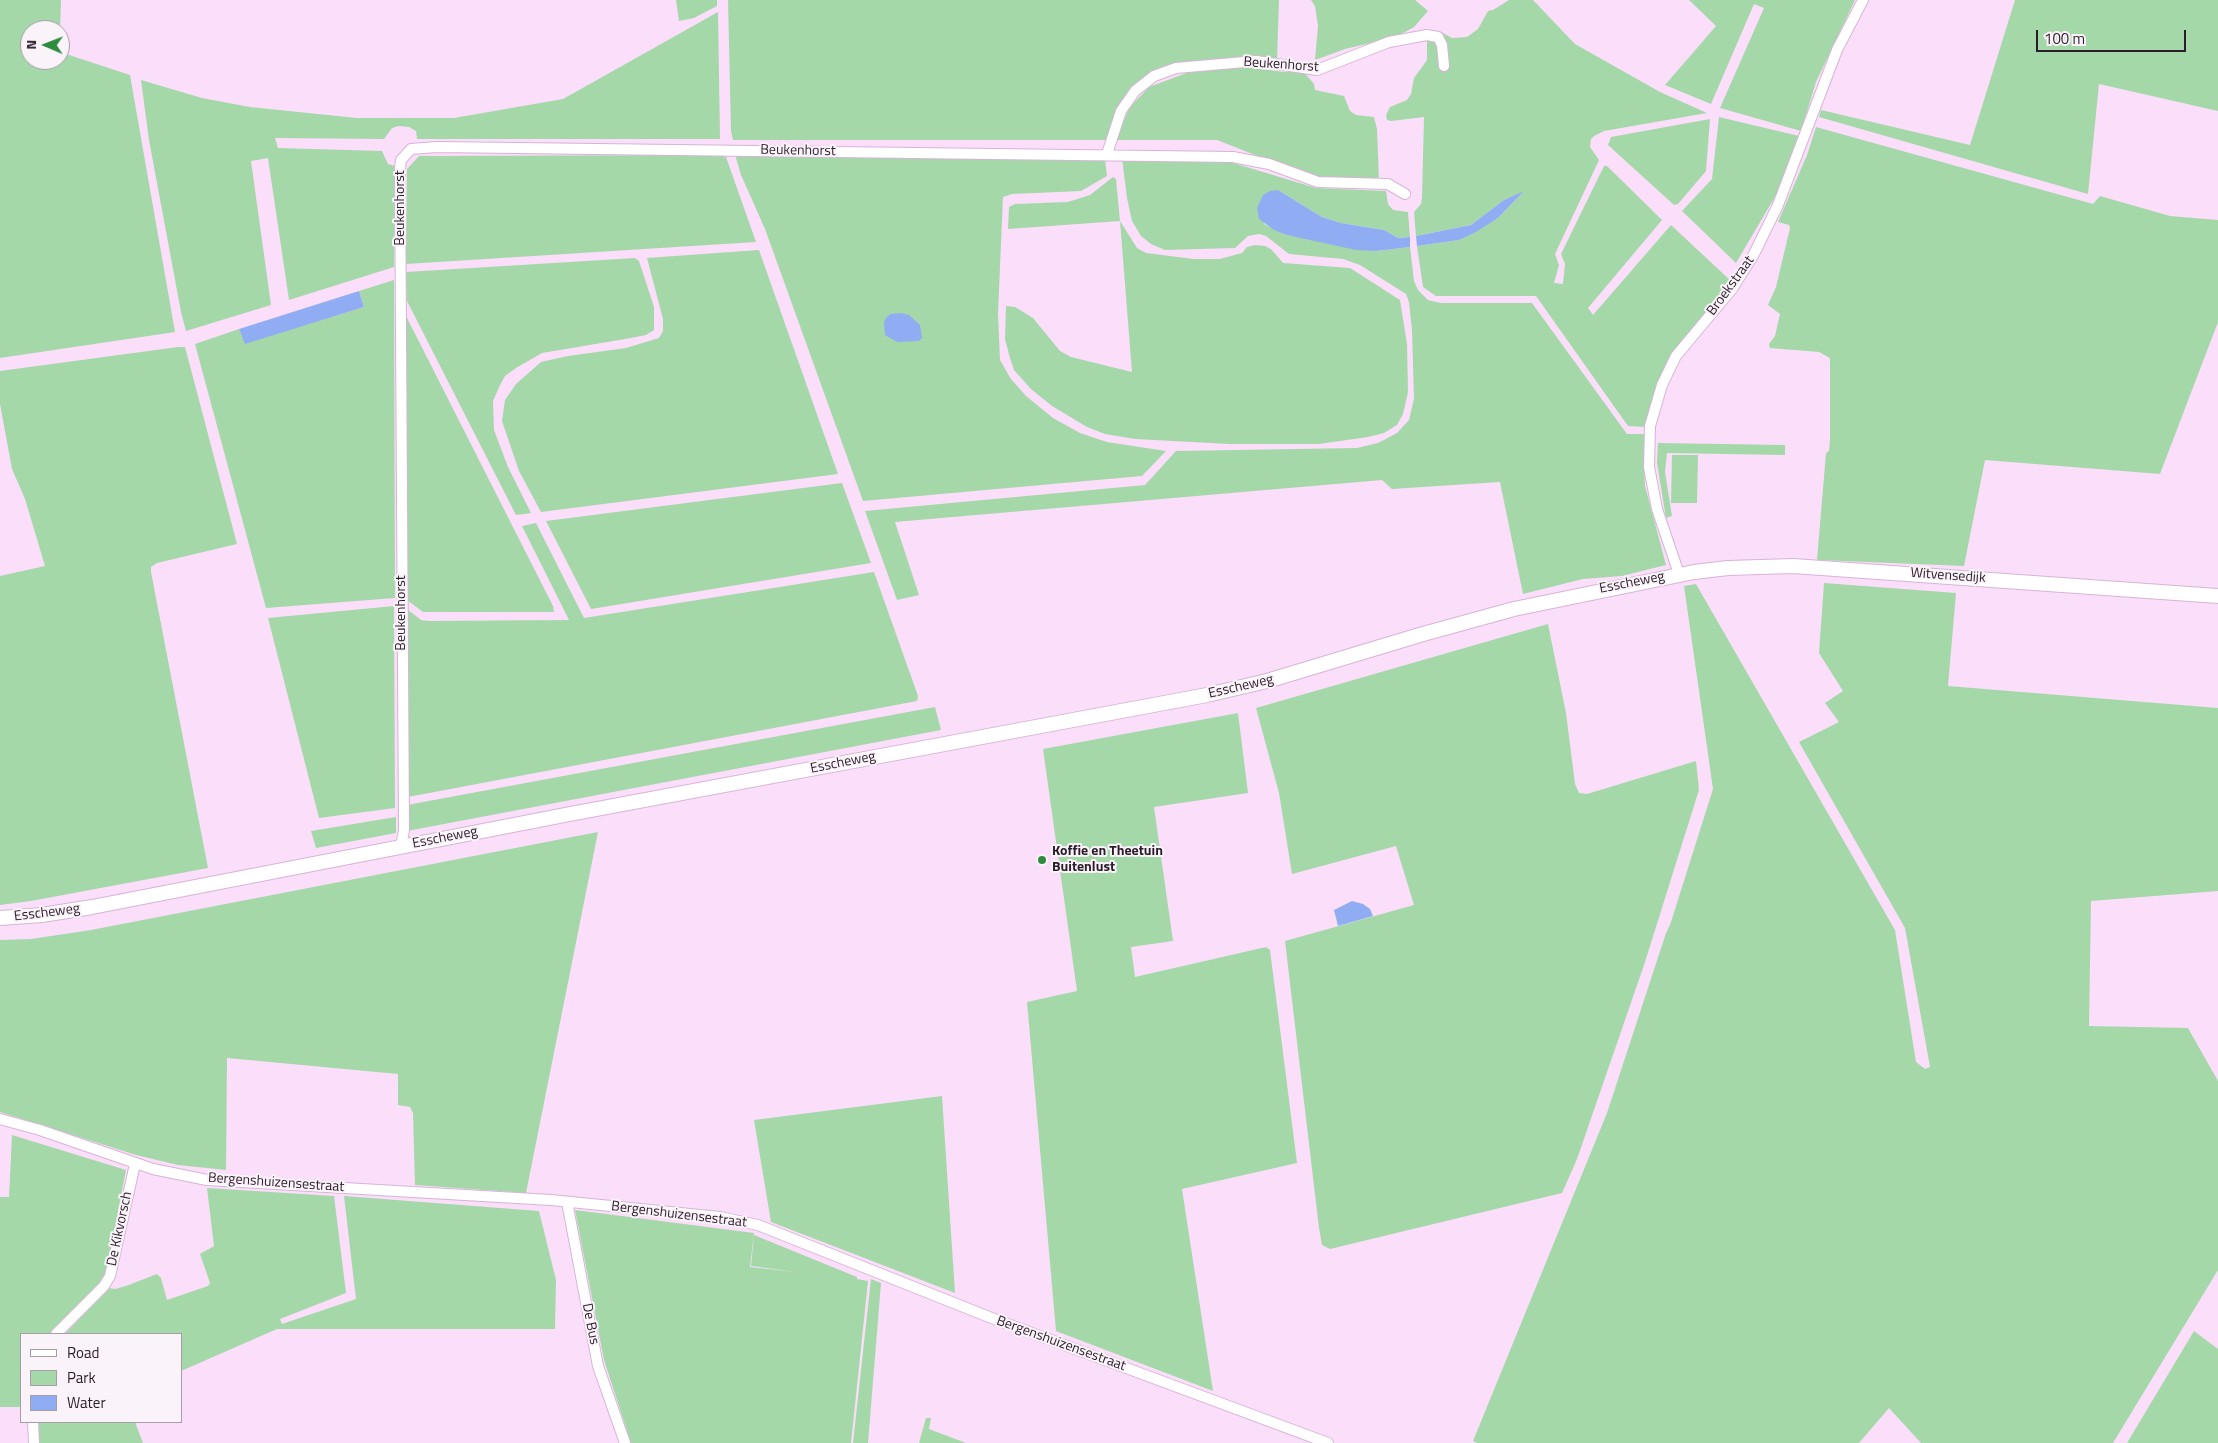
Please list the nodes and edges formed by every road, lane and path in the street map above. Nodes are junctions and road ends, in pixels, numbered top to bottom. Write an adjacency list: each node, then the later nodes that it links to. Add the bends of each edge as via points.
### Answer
1 (1863, 0): 5 (street, Broekstraat, via 1837,50 1781,197 1754,254 1732,289 1676,356 1662,384 1650,426 1649,467 1657,509)
2 (1444, 66): 3 (street, Beukenhorst, via 1442,44 1438,37 1427,35 1380,45 1317,70 1256,61 1176,68 1154,76 1135,91 1121,111)
3 (1106, 154): 4 (street, Beukenhorst, via 1248,158 1318,182 1388,184); 7 (street, Beukenhorst, via 421,147 404,154 400,169 404,768)
4 (1405, 194)
5 (1678, 574): 6 (street, Witvensedijk, via 1728,568 1793,566); 7 (street, Esscheweg, via 1514,610 1235,689)
6 (2218, 596)
7 (401, 846): 8 (street, Esscheweg, via 92,907)
8 (0, 918)
9 (0, 1119): 10 (street, Bergenshuizensestraat)
10 (135, 1164): 11 (street, Bergenshuizensestraat, via 207,1180); 12 (street, De Kikvorsch, via 110,1276)
11 (567, 1202): 15 (street, De Bus, via 598,1366); 16 (street, Bergenshuizensestraat, via 720,1217 758,1225 999,1321)
12 (57, 1333)
13 (33, 1423): 14 (street)
14 (34, 1443)
15 (625, 1443)
16 (1328, 1443)

